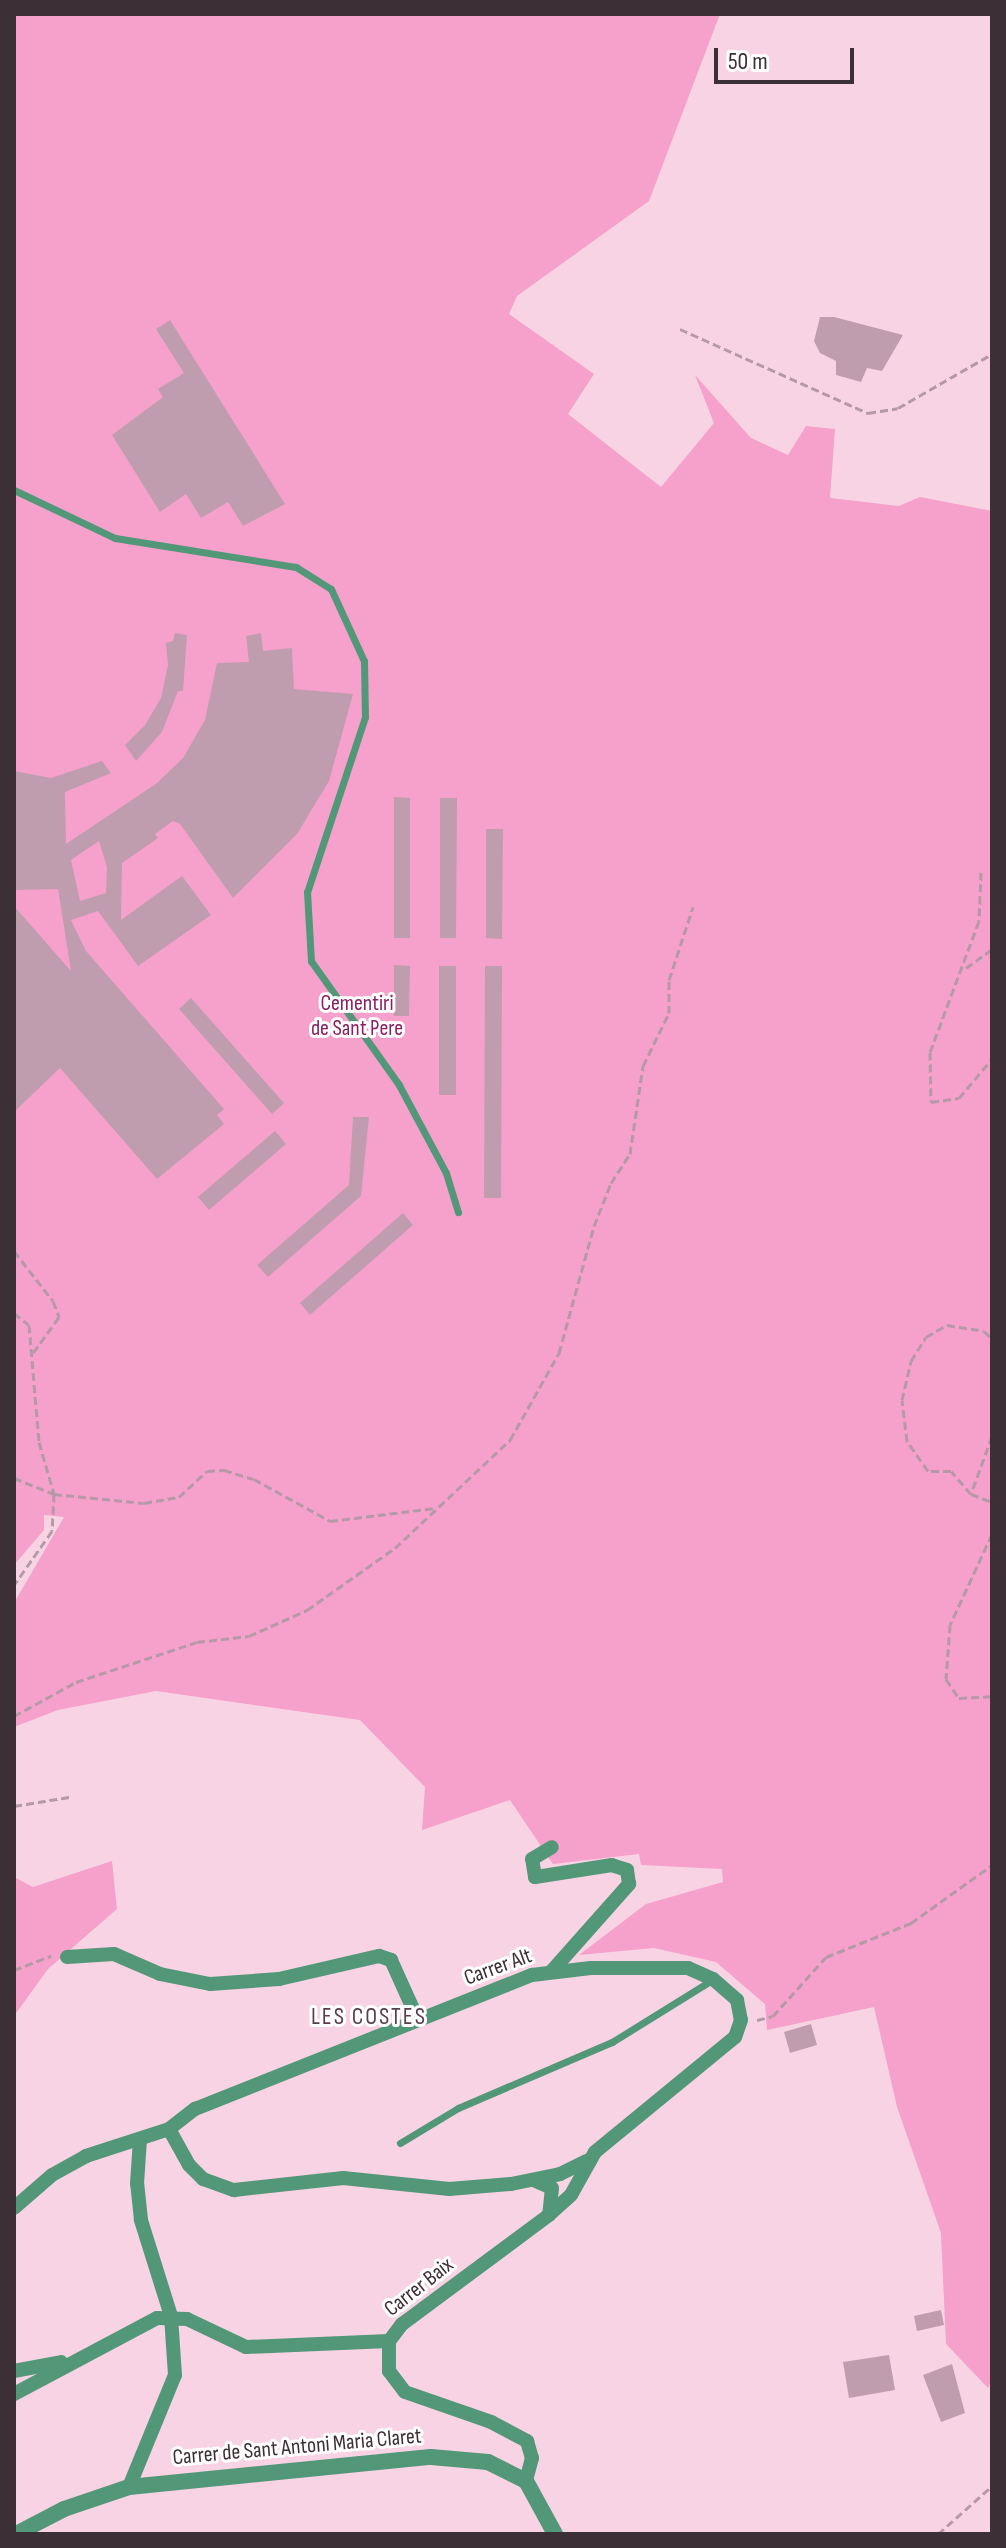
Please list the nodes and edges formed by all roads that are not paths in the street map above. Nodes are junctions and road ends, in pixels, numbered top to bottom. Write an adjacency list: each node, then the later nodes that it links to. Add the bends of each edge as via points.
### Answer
1 (14, 490): 2 (lane, via 115,538 296,567 331,589 364,661 365,717 307,892 311,961 399,1085 446,1173)
2 (458, 1212)
3 (552, 1847): 5 (street, via 532,1859 535,1877 612,1865 627,1870 629,1884)
4 (67, 1957): 7 (street, via 114,1954 160,1974 210,1984 279,1979 379,1956 391,1960)
5 (551, 1972): 6 (street, Carrer Alt, via 688,1968); 7 (street, Carrer Alt)
6 (713, 1979): 10 (lane, via 612,2042 458,2108); 11 (street, via 737,2000 741,2020 735,2037)
7 (418, 2020): 8 (street, Carrer Alt, via 195,2109)
8 (169, 2129): 9 (street, Carrer Alt); 12 (street, via 203,2179 234,2190 343,2178 449,2189)
9 (140, 2139): 13 (street, Carrer Alt, via 52,2175); 15 (street, via 141,2220)
10 (400, 2143)
11 (587, 2161): 12 (street); 14 (street, via 571,2195)
12 (536, 2181): 14 (street, via 552,2188)
13 (14, 2208)
14 (549, 2215): 16 (street, Carrer Baix, via 402,2324)
15 (171, 2316): 16 (street, via 246,2347); 17 (street, via 143,2323); 21 (street, via 173,2385)
16 (389, 2341): 20 (street, Carrer Baix, via 389,2371 405,2392 491,2422 527,2441 532,2458)
17 (74, 2360): 18 (street); 19 (street)
18 (14, 2371)
19 (14, 2394)
20 (526, 2481): 21 (street, Carrer de Sant Antoni Maria Claret, via 488,2462 431,2457); 23 (street)
21 (129, 2487): 22 (street, Carrer de Sant Antoni Maria Claret, via 64,2509)
22 (16, 2534)
23 (555, 2534)

